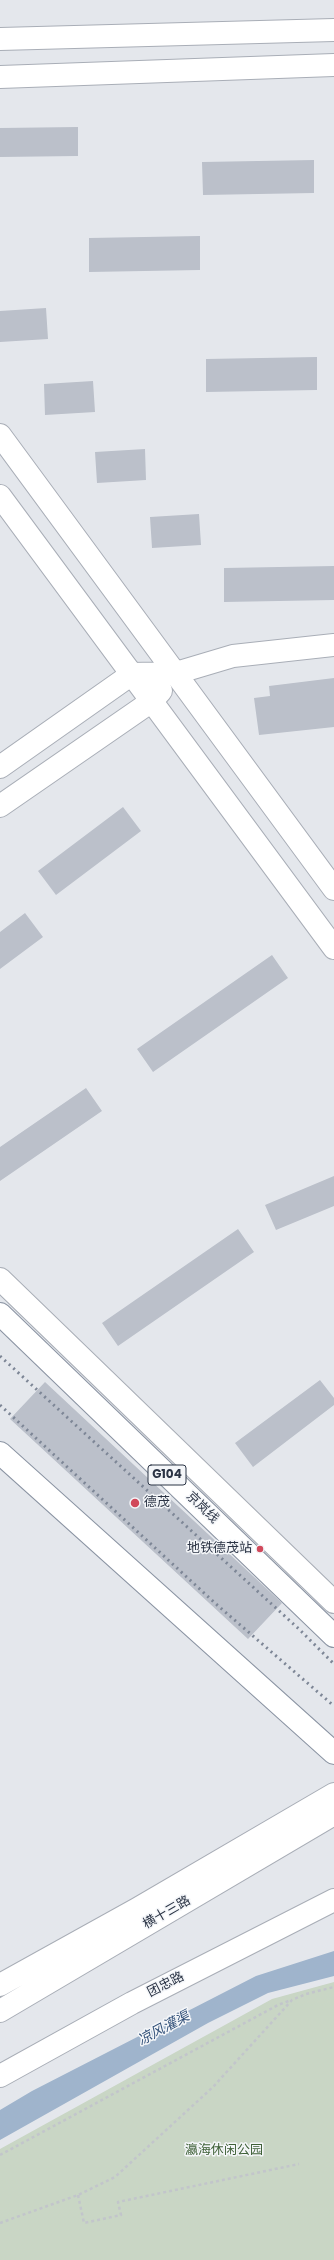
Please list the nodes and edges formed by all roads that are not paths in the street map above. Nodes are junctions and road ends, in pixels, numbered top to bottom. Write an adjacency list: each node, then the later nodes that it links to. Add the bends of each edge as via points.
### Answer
1 (334, 30): 2 (main road)
2 (0, 39)
3 (334, 65): 4 (main road)
4 (0, 77)
5 (0, 435): 8 (main road)
6 (0, 496): 9 (main road)
7 (334, 645): 8 (main road, via 233,656)
8 (176, 673): 9 (main road); 10 (main road); 13 (main road)
9 (132, 674): 10 (main road); 11 (main road)
10 (152, 701): 12 (main road); 14 (main road)
11 (0, 767)
12 (0, 806)
13 (334, 889)
14 (334, 948)
15 (0, 1279): 18 (main road)
16 (0, 1314): 19 (main road, 京岚线 / G104)
17 (0, 1453): 20 (main road)
18 (334, 1602)
19 (334, 1636)
20 (334, 1753)
21 (334, 1794): 24 (main road, 横十三路, via 144,1905)
22 (334, 1814): 25 (main road, 横十三路)
23 (334, 1900): 26 (main road, 团忠路, via 132,2003)
24 (0, 1985)
25 (0, 2011)
26 (0, 2076)

